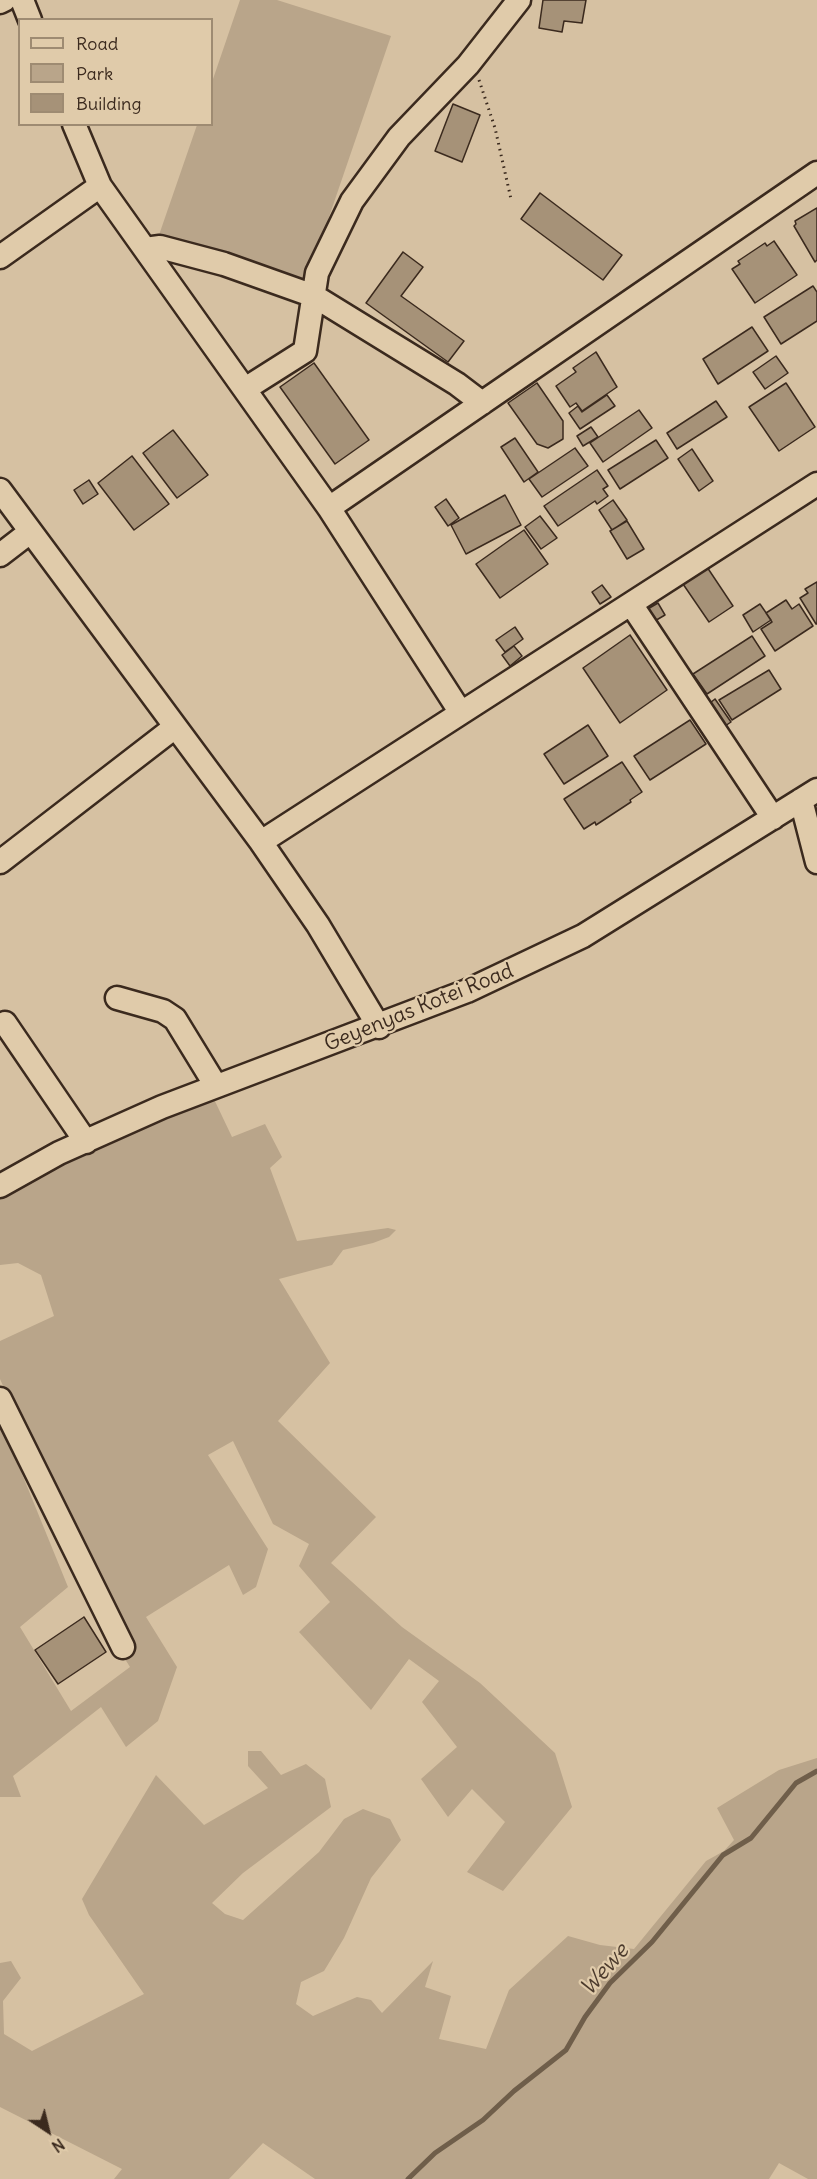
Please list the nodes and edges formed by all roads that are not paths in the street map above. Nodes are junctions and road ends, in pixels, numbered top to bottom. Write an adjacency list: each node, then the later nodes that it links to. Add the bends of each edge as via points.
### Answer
1 (22, 0): 3 (street)
2 (519, 0): 9 (street, via 473,58 399,136 352,201 317,273)
3 (29, 18)
4 (75, 126): 6 (street)
5 (817, 173): 11 (street)
6 (100, 186): 7 (street); 8 (street)
7 (145, 249): 9 (street, via 160,247 224,264); 10 (street)
8 (0, 257)
9 (314, 296): 10 (street, via 305,351); 11 (street)
10 (244, 389): 14 (street)
11 (482, 403): 14 (street)
12 (817, 484): 17 (street)
13 (0, 490): 15 (street)
14 (328, 508): 18 (street)
15 (30, 532): 16 (street); 19 (street)
16 (0, 555)
17 (631, 604): 18 (street); 21 (street)
18 (461, 713): 22 (street)
19 (175, 727): 22 (street); 23 (street)
20 (809, 795): 21 (street, Geyenyas Kotei Road); 24 (street)
21 (773, 818): 27 (street, Geyenyas Kotei Road, via 583,936 467,991)
22 (261, 842): 27 (street, via 318,925)
23 (0, 862)
24 (817, 862)
25 (117, 998): 28 (street, via 163,1011 175,1019)
26 (5, 1023): 29 (street)
27 (379, 1026): 28 (street, Geyenyas Kotei Road)
28 (216, 1086): 29 (street, Geyenyas Kotei Road)
29 (86, 1142): 30 (street, Geyenyas Kotei Road)
30 (0, 1186)
31 (0, 1399): 32 (street)
32 (123, 1647)

